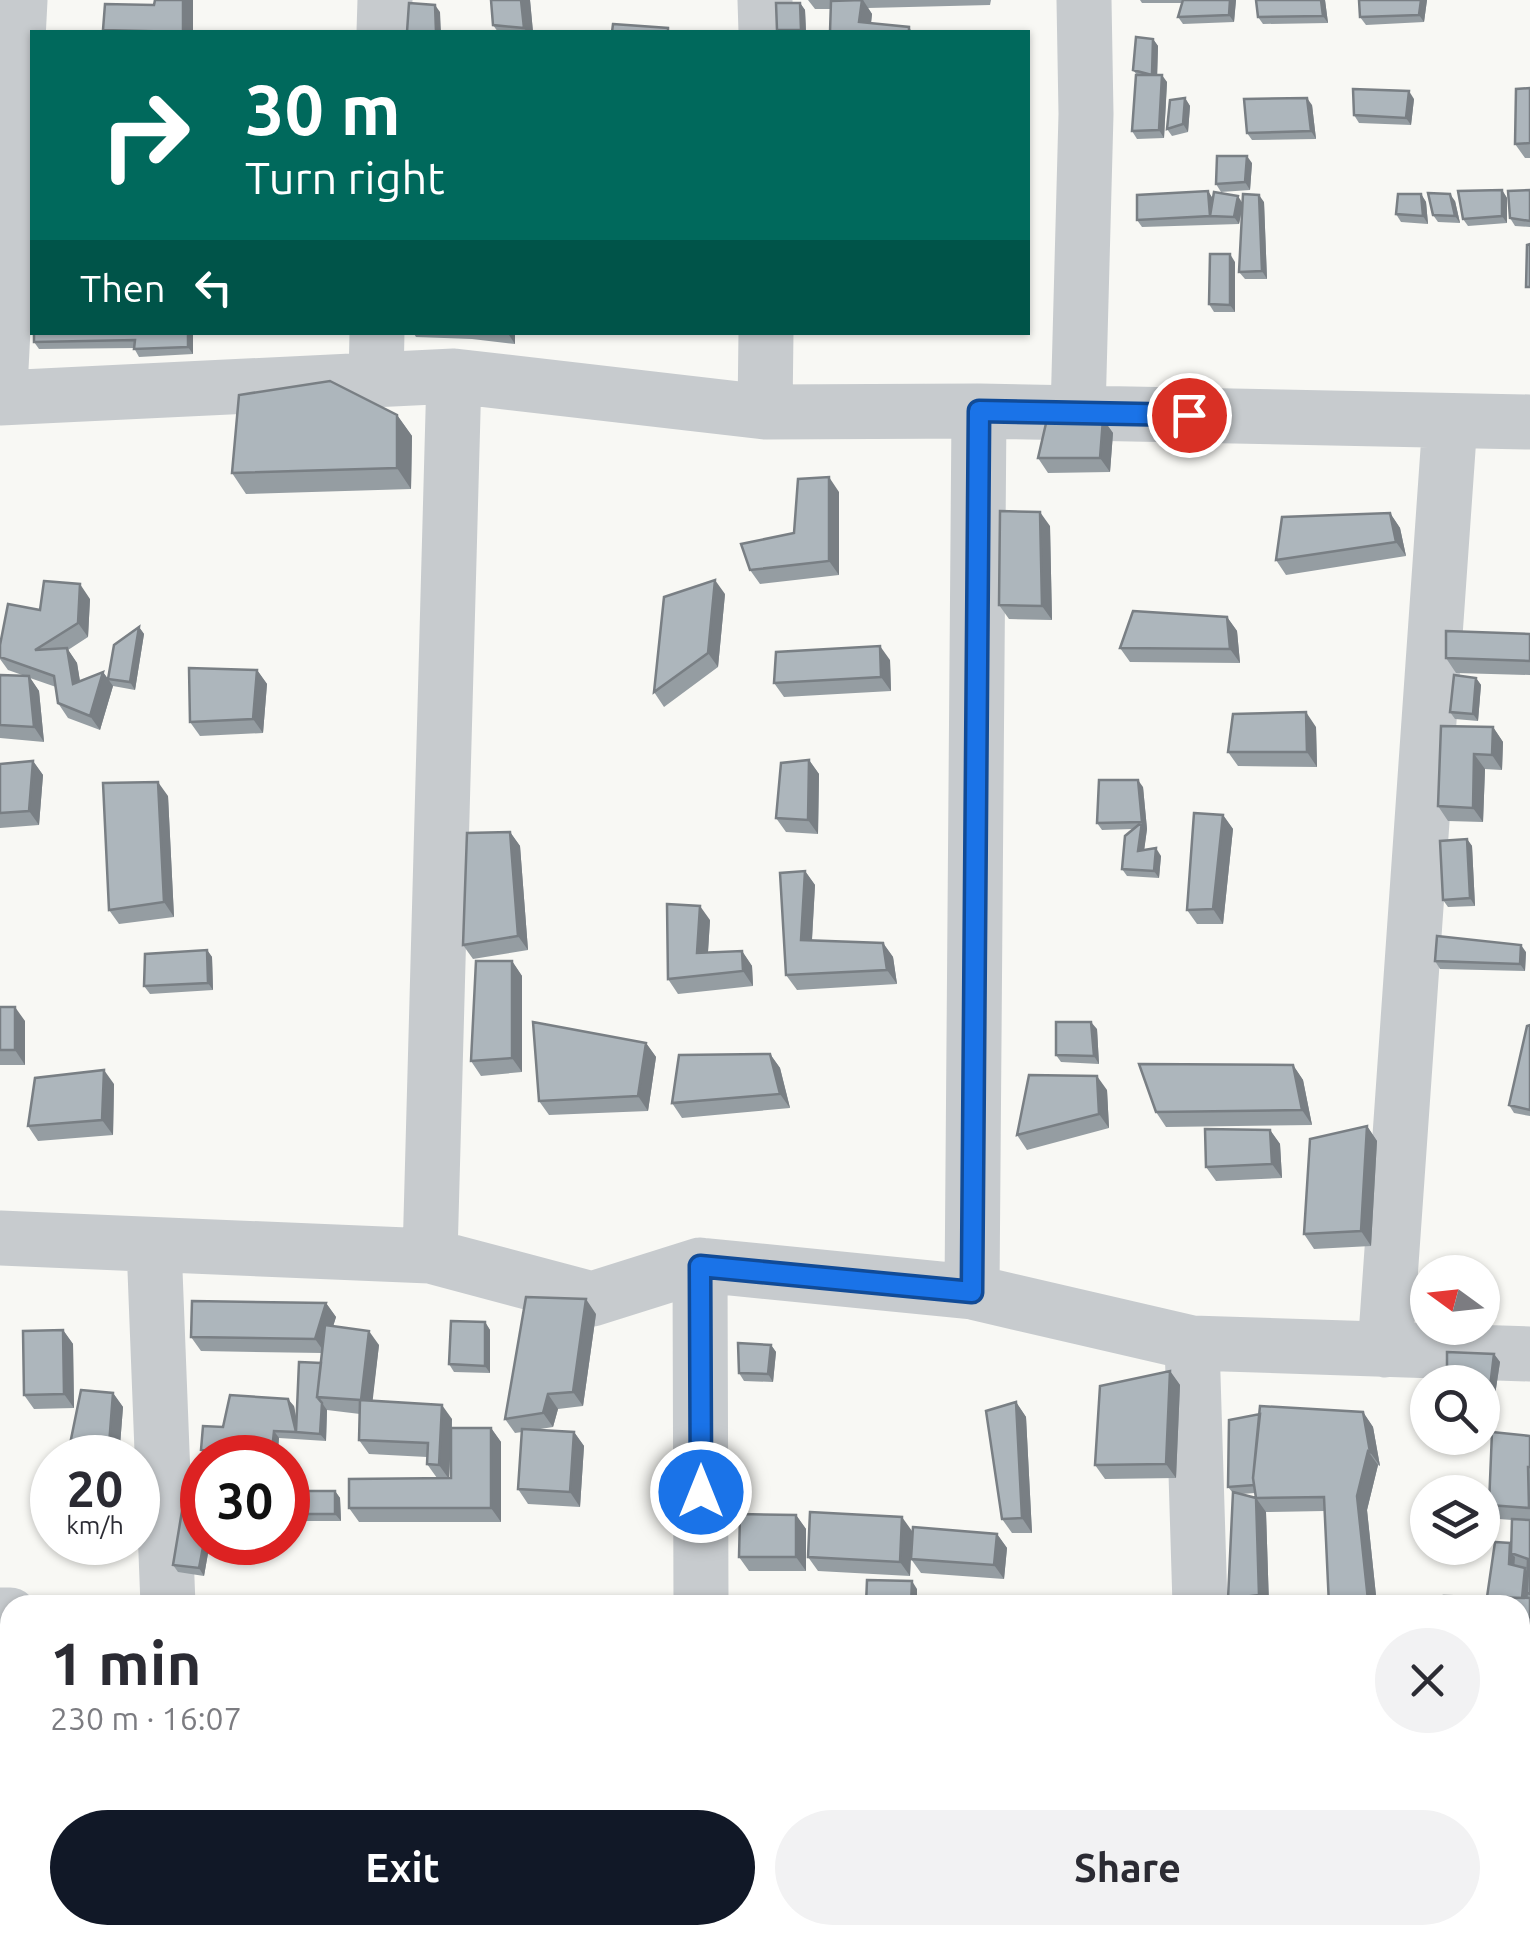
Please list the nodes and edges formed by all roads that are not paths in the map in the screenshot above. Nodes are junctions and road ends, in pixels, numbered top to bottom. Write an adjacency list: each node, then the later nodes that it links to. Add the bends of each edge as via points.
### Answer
1 (20, 0): 10 (street)
2 (385, 0): 5 (street)
3 (765, 0): 6 (street)
4 (1084, 0): 14 (street)
5 (384, 30)
6 (766, 30)
7 (766, 335): 13 (street)
8 (377, 356): 9 (street); 11 (street)
9 (454, 376): 13 (street); 19 (street)
10 (0, 388)
11 (0, 398)
12 (979, 411): 13 (street); 14 (street); 21 (street)
13 (765, 412)
14 (1078, 413): 15 (street)
15 (1450, 420): 16 (street); 23 (street)
16 (1530, 422)
17 (0, 1238): 18 (street)
18 (154, 1245): 19 (street); 25 (street)
19 (430, 1256): 20 (street, via 592,1299)
20 (700, 1266): 21 (street); 26 (street)
21 (972, 1292): 22 (street)
22 (1192, 1343): 23 (street); 27 (street)
23 (1386, 1350): 24 (street)
24 (1530, 1354)
25 (168, 1595)
26 (701, 1595)
27 (1200, 1595)

